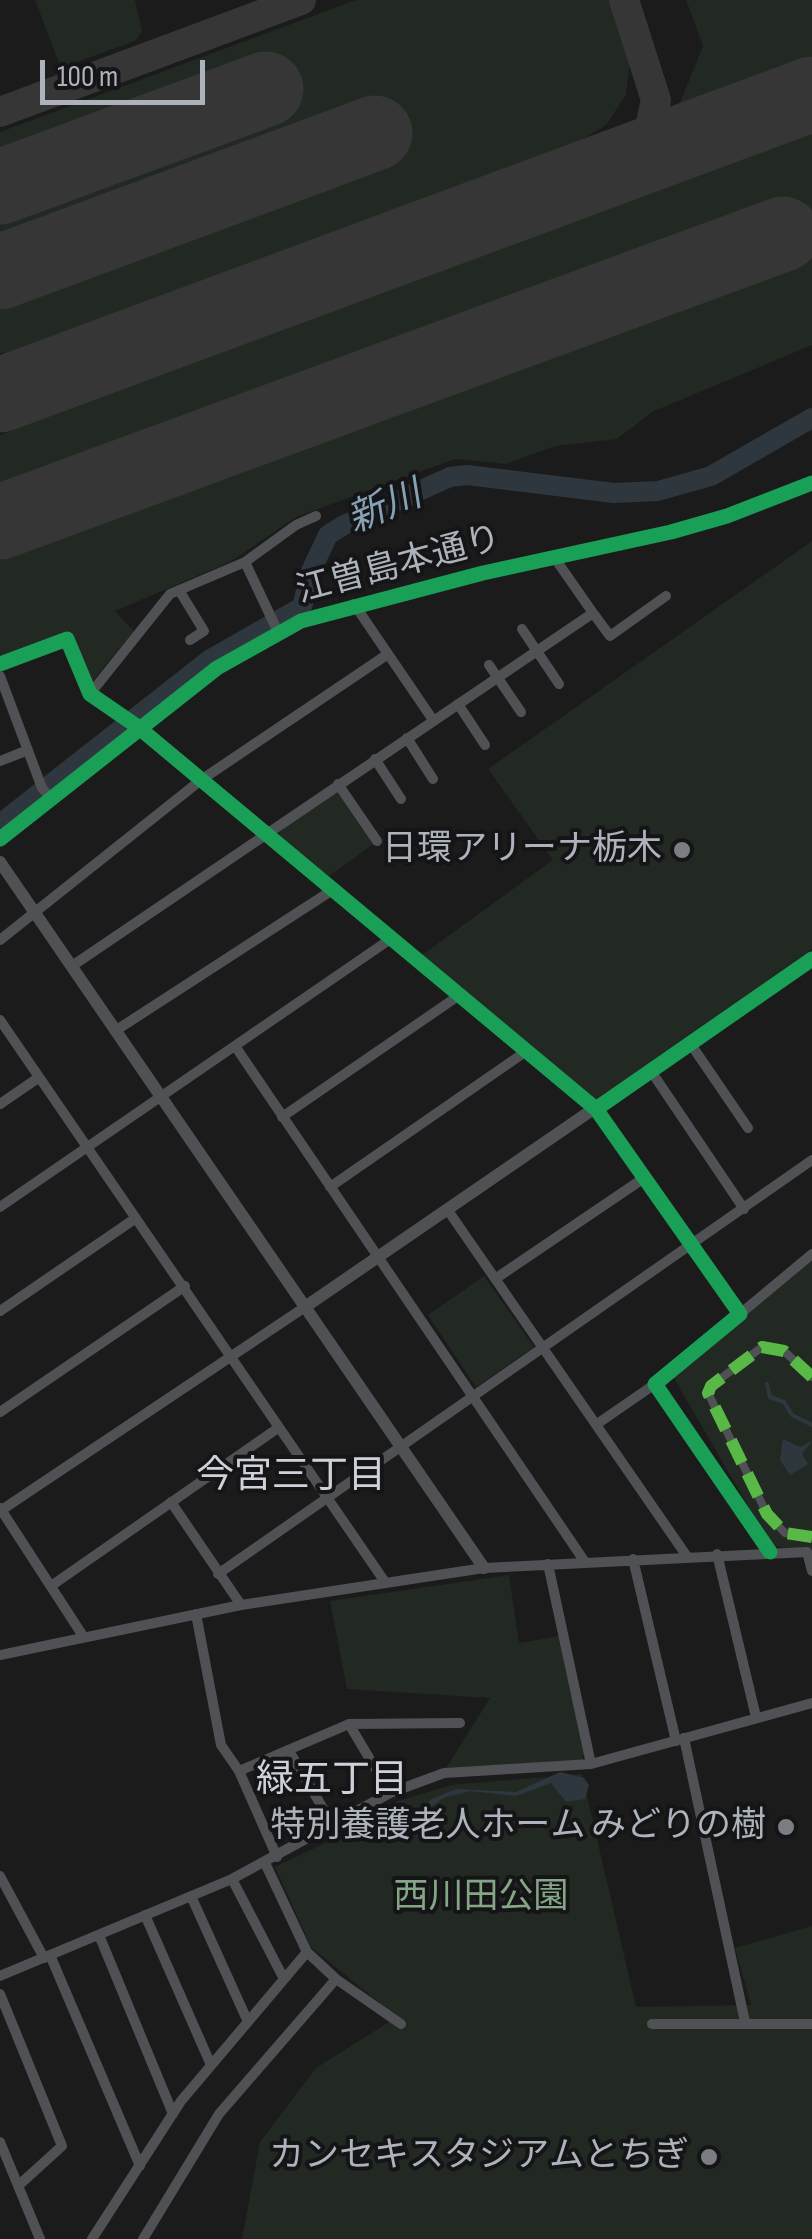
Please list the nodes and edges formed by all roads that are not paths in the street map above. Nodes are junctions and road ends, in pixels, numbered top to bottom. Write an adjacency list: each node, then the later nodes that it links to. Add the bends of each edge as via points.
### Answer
1 (812, 483): 3 (street, 江曽島本通り, via 727,516)
2 (316, 516): 4 (street)
3 (554, 557): 7 (street, 江曽島本通り); 8 (street)
4 (246, 562): 5 (street); 10 (street)
5 (180, 590): 11 (street, via 204,631); 19 (street)
6 (666, 596): 8 (street, via 610,636)
7 (354, 604): 10 (street, 江曽島本通り); 13 (street)
8 (593, 613): 12 (street)
9 (522, 629): 12 (street)
10 (278, 632): 23 (street, 江曽島本通り)
11 (190, 640)
12 (536, 650): 17 (street); 18 (street)
13 (388, 654): 22 (street); 30 (street)
14 (0, 664): 19 (street, via 67,639)
15 (490, 664): 17 (street)
16 (0, 676): 26 (street)
17 (498, 677): 20 (street); 21 (street)
18 (560, 684)
19 (90, 694): 23 (street)
20 (458, 704): 22 (street); 25 (street)
21 (521, 712)
22 (433, 720): 24 (street)
23 (138, 728): 30 (street); 32 (street, 江曽島本通り)
24 (407, 738): 27 (street); 29 (street)
25 (485, 745)
26 (28, 750): 28 (street); 32 (street)
27 (375, 759): 31 (street); 33 (street)
28 (0, 761)
29 (433, 778)
30 (202, 780): 34 (street); 39 (street)
31 (338, 784): 34 (street); 36 (street)
32 (51, 798): 35 (street, 江曽島本通り)
33 (401, 799)
34 (264, 834): 38 (street); 42 (street)
35 (0, 839)
36 (377, 841)
37 (0, 862): 39 (street)
38 (334, 889): 40 (street); 46 (street)
39 (34, 912): 41 (street); 42 (street)
40 (392, 938): 44 (street); 48 (street)
41 (0, 940)
42 (72, 966): 46 (street)
43 (810, 966): 47 (street)
44 (461, 994): 49 (street); 55 (street)
45 (0, 1020): 51 (street)
46 (115, 1031): 52 (street)
47 (690, 1044): 50 (street); 56 (street)
48 (235, 1046): 52 (street); 55 (street)
49 (528, 1050): 54 (street); 60 (street)
50 (651, 1071): 54 (street); 63 (street)
51 (38, 1078): 53 (street); 57 (street)
52 (160, 1098): 57 (street); 70 (street)
53 (0, 1104)
54 (596, 1108): 59 (street); 62 (street)
55 (282, 1117): 60 (street)
56 (748, 1128)
57 (87, 1148): 61 (street); 64 (street)
58 (812, 1160): 63 (street)
59 (644, 1178): 65 (street); 68 (street)
60 (330, 1188): 67 (street)
61 (0, 1206)
62 (446, 1209): 67 (street); 68 (street)
63 (744, 1209): 65 (street)
64 (136, 1218): 69 (street); 71 (street)
65 (692, 1247): 72 (street); 73 (street)
66 (812, 1254): 72 (street)
67 (378, 1257): 70 (street); 77 (street)
68 (495, 1279): 73 (street)
69 (185, 1286): 74 (street); 78 (street)
70 (305, 1307): 74 (street); 81 (street)
71 (0, 1311)
72 (740, 1314): 76 (street)
73 (544, 1349): 77 (street); 79 (street)
74 (233, 1357): 80 (street); 84 (street)
75 (812, 1377): 85 (street, via 784,1351 762,1347 708,1393 767,1514 786,1534)
76 (655, 1384): 79 (street); 86 (street)
77 (473, 1398): 81 (street); 90 (street)
78 (0, 1412)
79 (597, 1424): 88 (street)
80 (278, 1428): 82 (street); 83 (street)
81 (401, 1446): 82 (street); 92 (street)
82 (327, 1498): 94 (street); 95 (street)
83 (171, 1502): 94 (street); 96 (street)
84 (0, 1510): 96 (street)
85 (812, 1537)
86 (770, 1552): 87 (street); 93 (street, via 807,1552)
87 (717, 1554): 88 (street); 102 (street)
88 (686, 1556): 89 (street)
89 (633, 1559): 90 (street); 105 (street)
90 (585, 1562): 91 (street)
91 (548, 1564): 92 (street); 107 (street)
92 (484, 1568): 95 (street)
93 (812, 1570)
94 (218, 1574): 97 (street)
95 (385, 1582): 97 (street)
96 (51, 1586): 99 (street)
97 (241, 1605): 98 (street)
98 (196, 1614): 99 (street); 108 (street, via 221,1745)
99 (83, 1636): 100 (street)
100 (0, 1655)
101 (812, 1703): 102 (street)
102 (756, 1716): 105 (street)
103 (460, 1723): 104 (street)
104 (349, 1724): 106 (street); 109 (street)
105 (680, 1740): 107 (street); 124 (street)
106 (289, 1751): 108 (street); 110 (street)
107 (591, 1764): 109 (street, via 444,1773)
108 (239, 1772): 111 (street)
109 (390, 1793): 110 (street)
110 (334, 1828): 111 (street)
111 (271, 1860): 113 (street); 117 (street)
112 (0, 1876): 118 (street)
113 (232, 1879): 114 (street); 120 (street)
114 (191, 1896): 115 (street); 123 (street)
115 (146, 1915): 116 (street); 128 (street)
116 (98, 1935): 118 (street); 129 (street)
117 (307, 1952): 120 (street); 121 (street)
118 (47, 1957): 119 (street); 131 (street)
119 (0, 1976)
120 (284, 1979): 123 (street)
121 (336, 1979): 125 (street); 135 (street, via 219,2114)
122 (0, 1994): 132 (street, via 62,2146)
123 (248, 2022): 128 (street)
124 (744, 2022): 126 (street); 127 (street)
125 (401, 2024)
126 (652, 2024)
127 (812, 2024)
128 (211, 2066): 129 (street)
129 (173, 2114): 131 (street)
130 (0, 2143): 132 (street)
131 (140, 2166): 134 (street)
132 (18, 2186): 133 (street)
133 (40, 2239)
134 (92, 2239)
135 (142, 2239)

